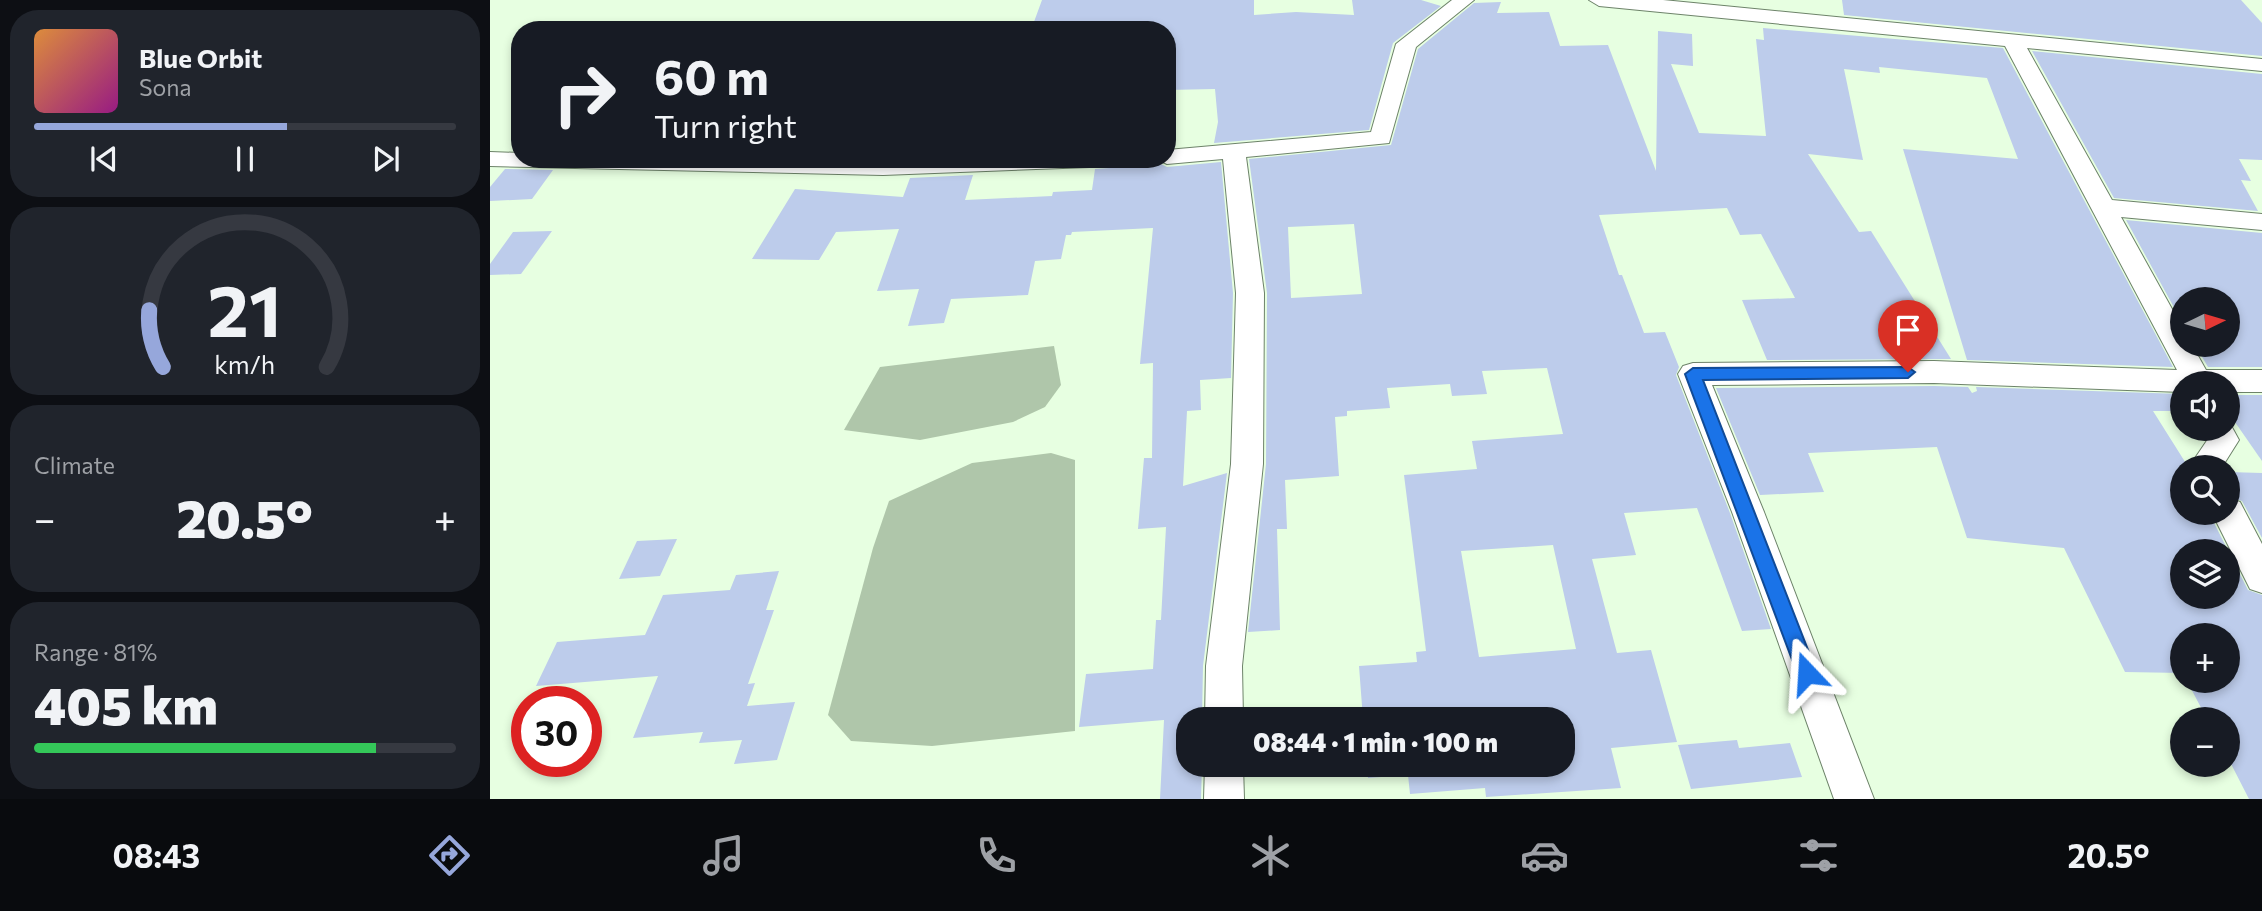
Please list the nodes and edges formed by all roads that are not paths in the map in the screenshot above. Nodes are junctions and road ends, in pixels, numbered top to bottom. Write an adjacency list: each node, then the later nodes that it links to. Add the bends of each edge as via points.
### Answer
1 (1464, 0): 5 (street, via 1406,44 1381,138)
2 (1599, 0): 3 (street)
3 (2013, 42): 4 (street); 9 (street)
4 (2262, 65)
5 (1234, 152): 6 (street); 17 (street, via 1250,293 1247,451 1224,666)
6 (1176, 156)
7 (490, 159): 8 (street)
8 (511, 159)
9 (2102, 207): 10 (street); 11 (street)
10 (2262, 222)
11 (2192, 371)
12 (2170, 381): 20 (street, via 1934,372 1693,374)
13 (2240, 381): 14 (street)
14 (2262, 381)
15 (2235, 525): 16 (street)
16 (2262, 578)
17 (1224, 707)
18 (1224, 777): 19 (street)
19 (1224, 799)
20 (1854, 799)

